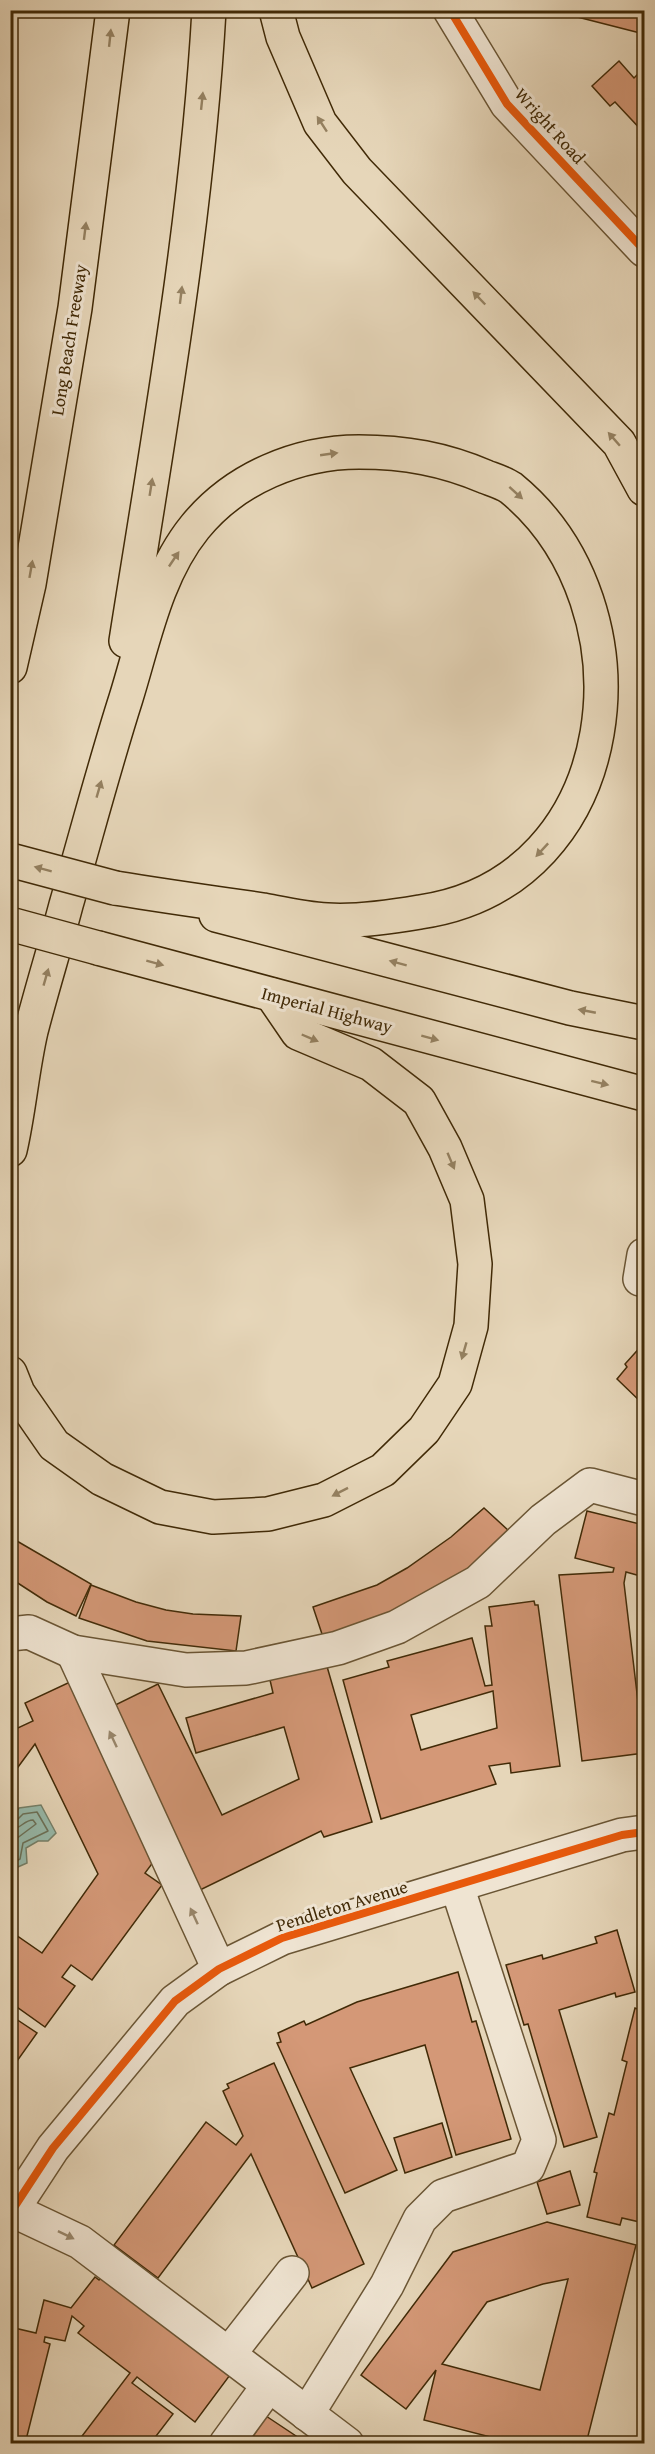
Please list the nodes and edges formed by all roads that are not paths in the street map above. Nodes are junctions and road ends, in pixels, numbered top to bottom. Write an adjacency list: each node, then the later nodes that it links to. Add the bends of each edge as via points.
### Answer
1 (112, 10): 7 (main road, Long Beach Freeway, one-way to 1, via 29,584 75,308)
2 (209, 10): 8 (main road, one-way to 2, via 181,298 206,72)
3 (276, 10): 6 (main road, one-way to 3, via 619,443 345,155 320,123 282,37)
4 (450, 10): 5 (street, Wright Road, via 507,104)
5 (645, 250)
6 (645, 489)
7 (10, 667)
8 (109, 753): 10 (main road, one-way to 10, via 167,569 196,526 218,504 273,467 330,452 398,452 442,460 509,486 554,527 586,579 606,637 610,693 603,743 587,789 563,828 529,864 480,895 424,912 330,921); 14 (main road, one-way to 8)
9 (10, 860): 10 (main road, one-way to 9, bridge)
10 (115, 888): 13 (main road, one-way to 10, via 570,1008)
11 (10, 924): 12 (main road, Imperial Highway, one-way to 12, bridge)
12 (272, 995): 16 (main road, Imperial Highway, one-way to 16); 18 (main road, one-way to 18, via 298,1033 371,1064 419,1101 467,1200 475,1264 471,1326 455,1384 424,1430 383,1470 324,1500 268,1514 213,1517 160,1507 102,1479 54,1445 18,1393)
13 (645, 1023)
14 (31, 1034): 15 (main road); 17 (main road)
15 (10, 1079)
16 (645, 1094)
17 (10, 1150)
18 (10, 1373)
19 (645, 1498): 21 (street, via 590,1485 543,1520 478,1582 397,1627 338,1648 246,1668 186,1670)
20 (10, 1634): 21 (street, via 29,1632)
21 (73, 1652): 24 (street, one-way to 21)
22 (645, 1832): 23 (street, Pendleton Avenue, via 622,1835)
23 (457, 1886): 24 (street, Pendleton Avenue, via 282,1938); 29 (street, via 539,2140 528,2167 443,2196 420,2219 387,2285)
24 (219, 1970): 25 (street, Pendleton Avenue, via 175,2001 53,2148)
25 (12, 2209): 27 (street, one-way to 27, via 80,2242)
26 (292, 2273): 27 (street)
27 (229, 2354): 28 (street)
28 (269, 2385): 29 (street); 30 (street)
29 (307, 2414): 31 (street)
30 (226, 2444)
31 (347, 2444)

